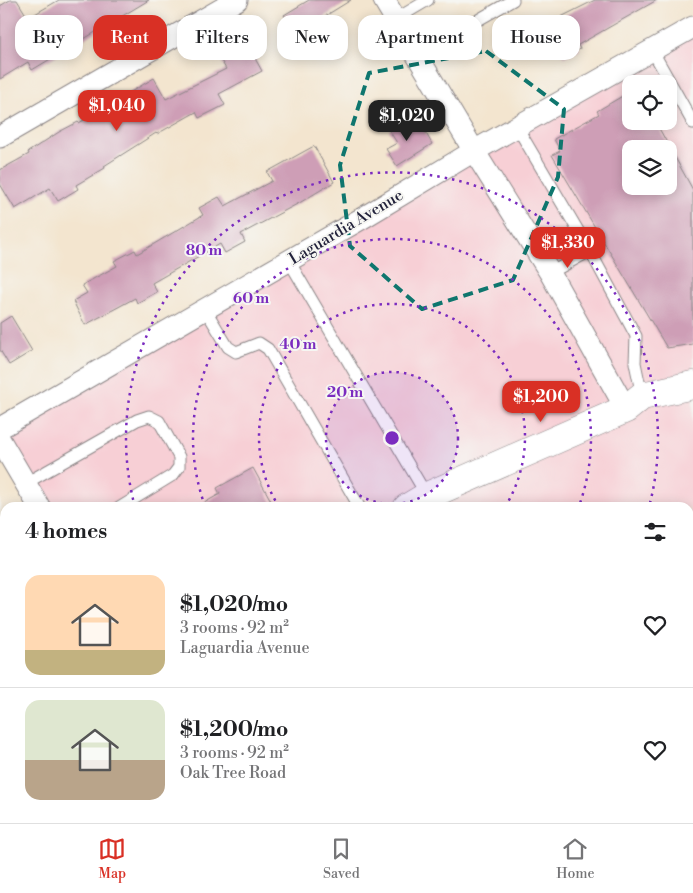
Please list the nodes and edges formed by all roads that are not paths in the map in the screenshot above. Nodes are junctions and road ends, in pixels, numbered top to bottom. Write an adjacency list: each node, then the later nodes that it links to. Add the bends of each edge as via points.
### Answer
1 (237, 0): 13 (street)
2 (384, 0): 5 (street)
3 (428, 0): 6 (lane)
4 (513, 0): 7 (lane)
5 (393, 15)
6 (403, 15)
7 (482, 18)
8 (693, 27): 9 (street, Laguardia Avenue)
9 (652, 50): 11 (lane); 12 (street, Laguardia Avenue)
10 (420, 60): 14 (street)
11 (693, 124)
12 (517, 127): 14 (street, Laguardia Avenue); 15 (lane)
13 (0, 137)
14 (474, 151): 16 (street, Laguardia Avenue); 17 (street)
15 (590, 251): 17 (lane); 20 (lane, via 636,336)
16 (289, 261): 18 (street, Laguardia Avenue); 27 (lane)
17 (550, 273): 20 (street)
18 (205, 309): 21 (street, Laguardia Avenue); 26 (lane, via 228,347 236,352 259,343 268,348)
19 (693, 384): 20 (street)
20 (634, 402): 27 (street)
21 (0, 428)
22 (0, 440): 23 (street)
23 (26, 483): 24 (street); 25 (lane, via 149,416 159,421 179,457 179,468)
24 (37, 502)
25 (129, 502)
26 (357, 502)
27 (417, 502)

